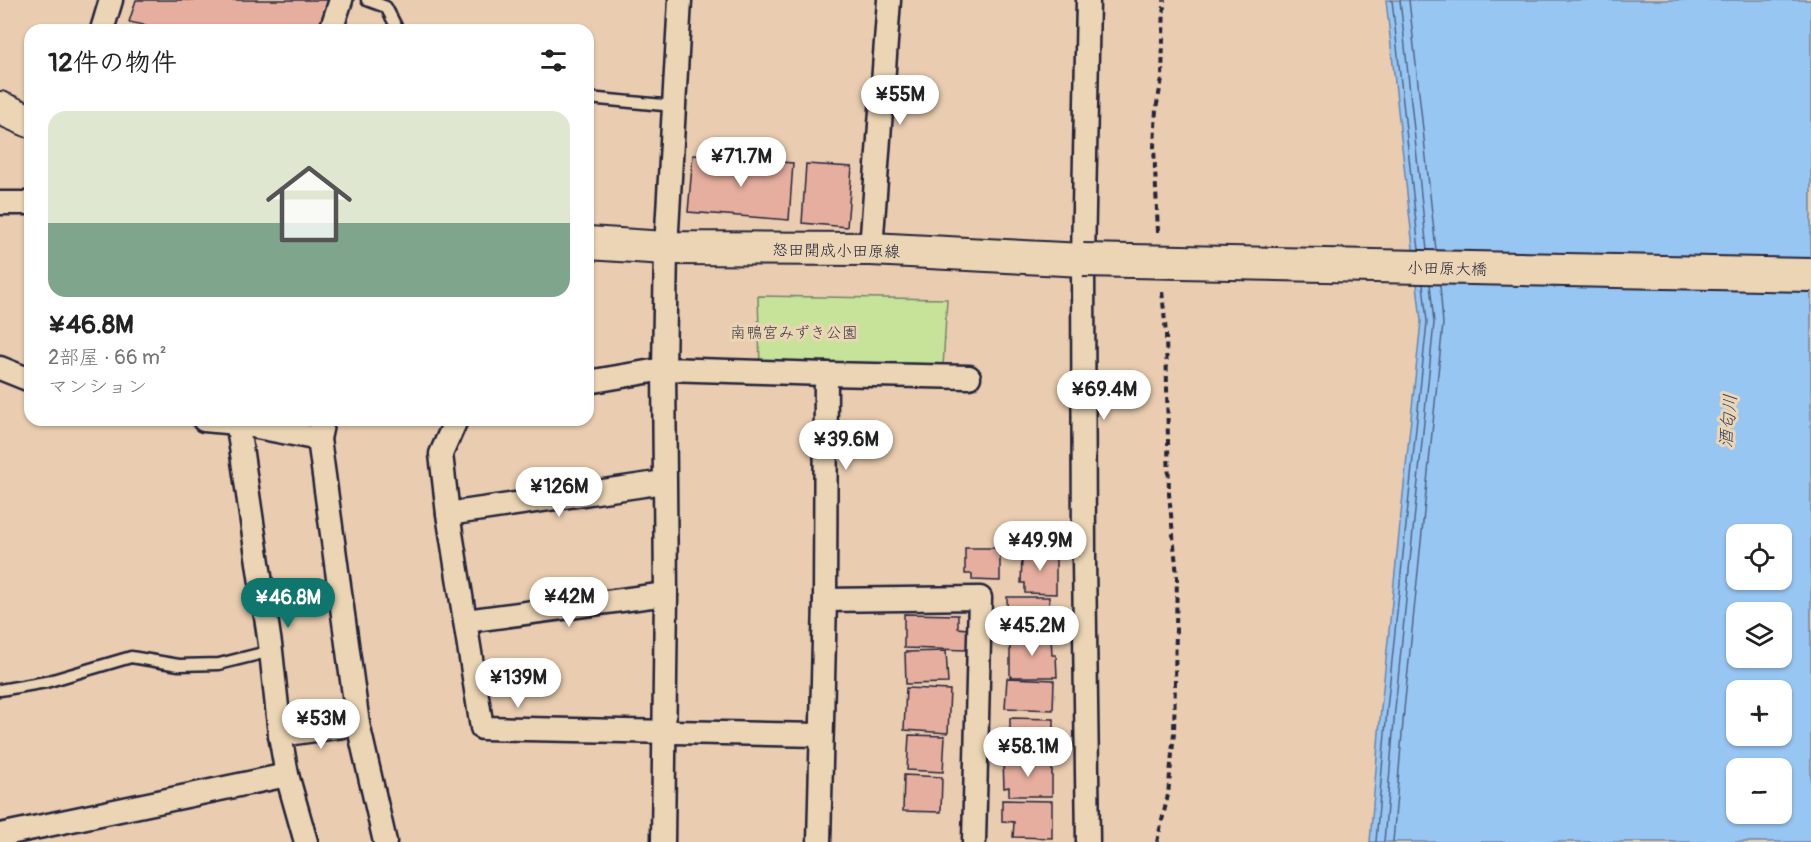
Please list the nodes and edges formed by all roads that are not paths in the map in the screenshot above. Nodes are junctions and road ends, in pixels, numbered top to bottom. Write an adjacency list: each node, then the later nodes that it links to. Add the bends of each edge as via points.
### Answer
1 (111, 0): 7 (street)
2 (341, 0): 8 (street)
3 (367, 0): 9 (lane, via 386,7)
4 (680, 0): 11 (street)
5 (889, 0): 18 (street)
6 (1088, 0): 19 (street)
7 (104, 24)
8 (333, 24)
9 (395, 24)
10 (594, 99): 11 (lane)
11 (674, 106): 17 (street)
12 (0, 108): 13 (main road)
13 (24, 118)
14 (0, 203): 15 (street)
15 (24, 203)
16 (594, 243): 17 (main road, 怒田開成小田原線)
17 (666, 248): 18 (main road, 怒田開成小田原線); 22 (street)
18 (872, 249): 19 (main road, 怒田開成小田原線)
19 (1083, 260): 20 (main road, 小田原大橋, bridge); 49 (street)
20 (1811, 275)
21 (0, 368): 25 (street)
22 (664, 369): 23 (street); 26 (street); 31 (street)
23 (826, 374): 24 (street); 34 (street)
24 (969, 377)
25 (24, 378)
26 (594, 381)
27 (238, 426): 36 (street)
28 (285, 426): 30 (street)
29 (453, 426): 32 (street, via 441,454)
30 (321, 429): 38 (street)
31 (664, 482): 32 (street); 33 (street)
32 (448, 514): 35 (street)
33 (666, 594): 35 (street); 39 (street)
34 (825, 600): 41 (street); 48 (street, via 980,598)
35 (466, 621): 39 (street, via 482,728)
36 (271, 651): 37 (lane, via 219,664 180,665 131,657 46,682); 40 (street)
37 (0, 690)
38 (358, 724): 40 (street); 45 (street)
39 (665, 732): 41 (street); 46 (street)
40 (279, 735): 42 (street)
41 (821, 735): 47 (street)
42 (287, 775): 43 (street); 44 (street)
43 (0, 835)
44 (306, 842)
45 (385, 842)
46 (663, 842)
47 (819, 842)
48 (974, 842)
49 (1088, 842)

